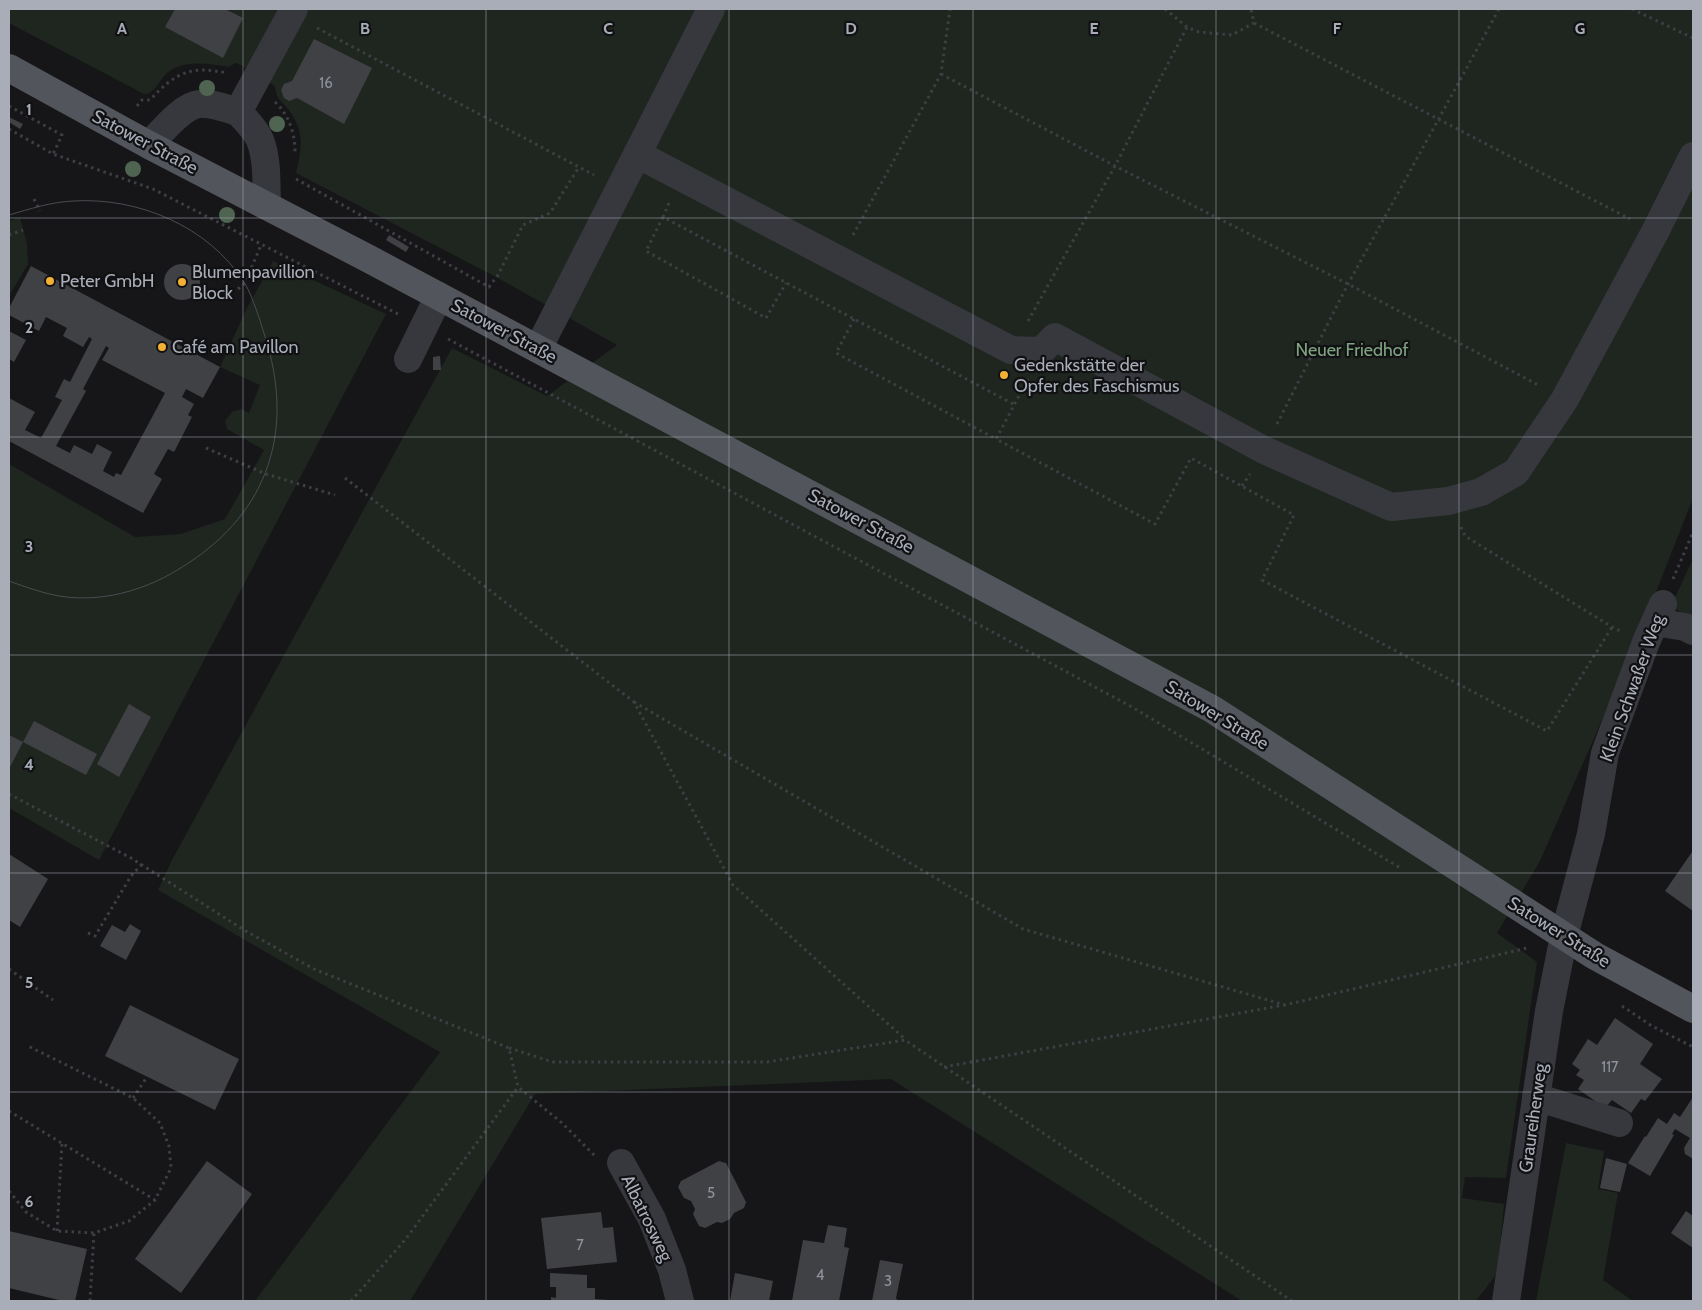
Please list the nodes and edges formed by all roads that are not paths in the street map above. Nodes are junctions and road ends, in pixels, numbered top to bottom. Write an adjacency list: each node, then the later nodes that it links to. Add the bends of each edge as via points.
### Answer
1 (711, 9): 6 (street)
2 (293, 11): 4 (street)
3 (9, 68): 5 (main road, Satower Straße)
4 (238, 112): 5 (street, via 198,104 179,114); 8 (street, via 259,140 264,158)
5 (149, 145): 8 (main road, Satower Straße)
6 (637, 154): 7 (street, via 1011,350 1041,352 1055,336 1264,450 1391,507 1448,501 1481,492 1516,472 1565,399); 10 (street)
7 (1693, 156)
8 (268, 206): 9 (main road, Satower Straße)
9 (439, 296): 10 (main road, Satower Straße); 11 (street)
10 (538, 349): 13 (main road, Satower Straße, via 1212,709)
11 (408, 359)
12 (1693, 631): 13 (street, Klein Schwaßer Weg, via 1655,622 1605,753 1591,834)
13 (1564, 936): 14 (main road, Satower Straße); 15 (street, Graureiherweg, via 1548,1011)
14 (1693, 1009)
15 (1536, 1097): 16 (street); 19 (street, Graureiherweg)
16 (1619, 1123)
17 (621, 1163): 18 (street, Albatrosweg, via 652,1219)
18 (680, 1301)
19 (1506, 1301)

